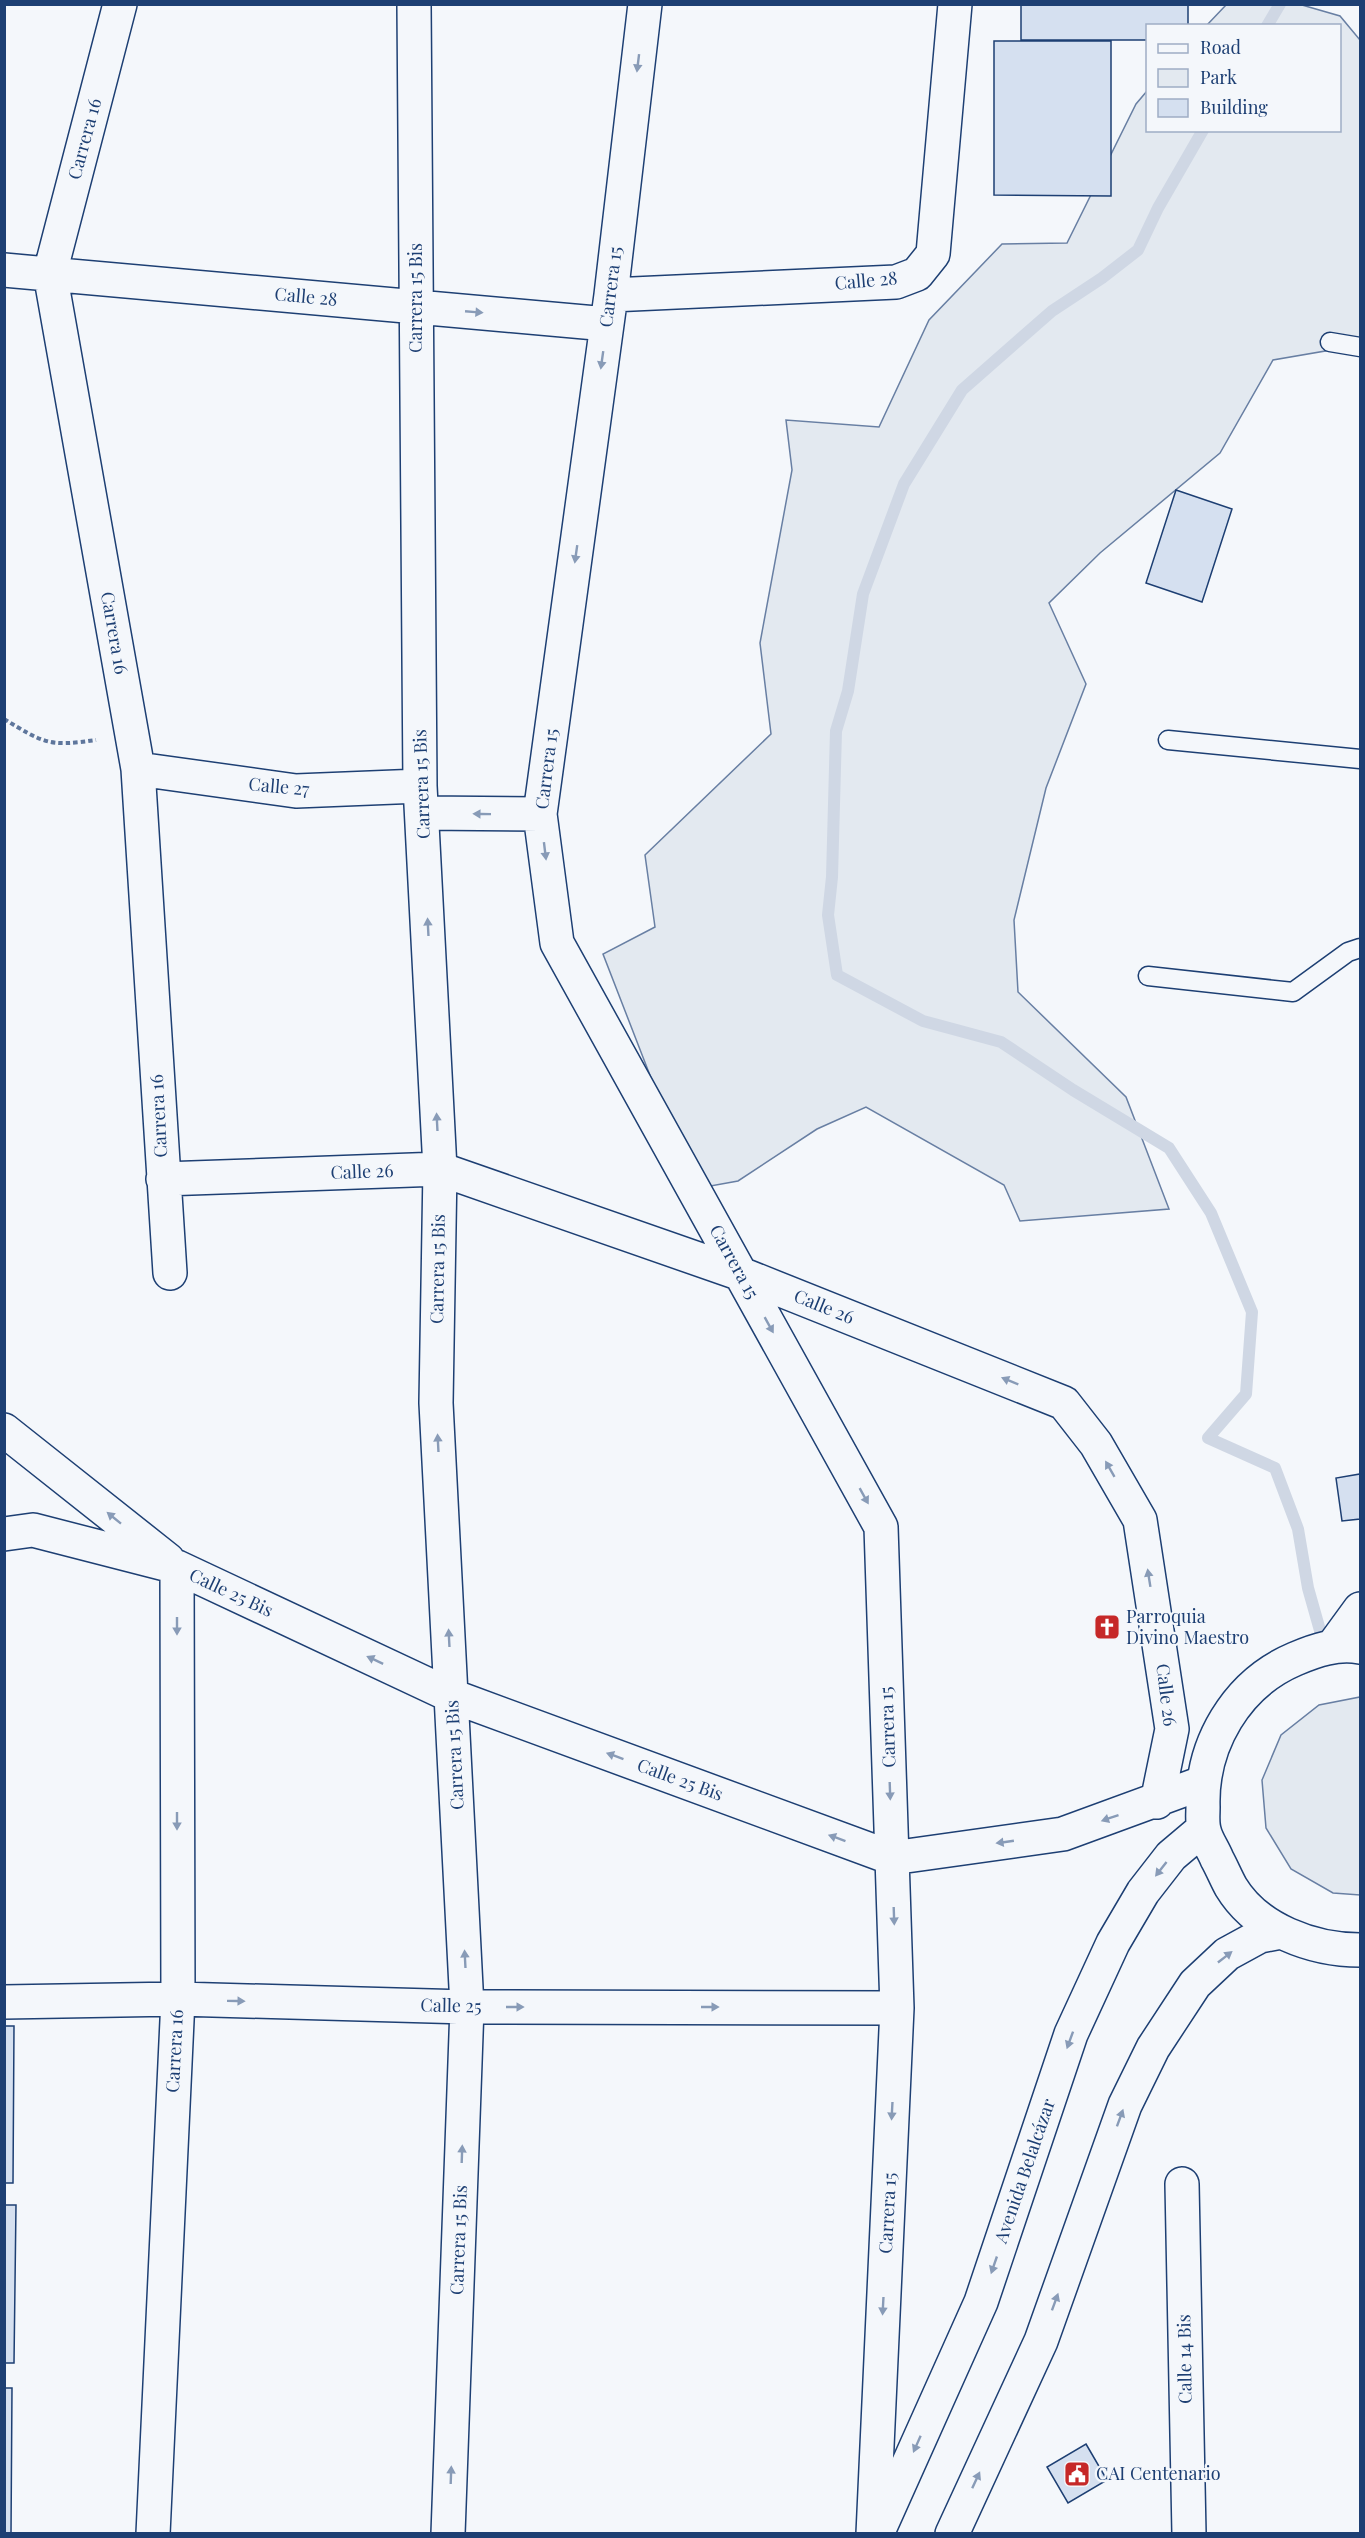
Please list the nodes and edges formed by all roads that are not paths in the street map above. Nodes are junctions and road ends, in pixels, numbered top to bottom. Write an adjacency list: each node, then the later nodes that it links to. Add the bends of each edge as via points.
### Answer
1 (120, 4): 6 (street, Carrera 16)
2 (414, 4): 7 (street, Carrera 15 Bis)
3 (645, 4): 8 (street, Carrera 15, one-way to 8)
4 (955, 4): 8 (street, Calle 28, via 933,254 917,274 896,282)
5 (4, 270): 6 (street, Calle 28)
6 (50, 273): 7 (street, Calle 28); 13 (street, Carrera 16)
7 (416, 307): 8 (street, Calle 28, one-way to 8); 14 (street, Carrera 15 Bis)
8 (609, 309): 15 (street, Carrera 15, one-way to 15)
9 (1330, 342): 10 (lane)
10 (1360, 347)
11 (1168, 740): 12 (lane)
12 (1360, 759)
13 (138, 769): 14 (street, Calle 27, via 296,791); 19 (street, Carrera 16)
14 (421, 799): 15 (street, Calle 27, one-way to 14); 18 (street, Carrera 15 Bis, one-way to 14)
15 (540, 814): 21 (street, Carrera 15, one-way to 21, via 557,943)
16 (1360, 948): 17 (lane, via 1348,952 1293,992)
17 (1148, 976)
18 (440, 1169): 19 (street, Calle 26); 21 (street, Calle 26); 27 (street, Carrera 15 Bis, one-way to 18, via 436,1403)
19 (163, 1179): 20 (street, Carrera 16)
20 (170, 1273)
21 (741, 1274): 29 (street, Calle 26, one-way to 21, via 1172,1729 1140,1520 1096,1444 1064,1403); 31 (street, Carrera 15, one-way to 31, via 881,1527)
22 (4, 1430): 24 (street, Calle 25 Bis, one-way to 22)
23 (4, 1534): 24 (street, Calle 25 Bis, via 33,1530)
24 (177, 1567): 27 (street, Calle 25 Bis, one-way to 24); 34 (street, Carrera 16, one-way to 34)
25 (1360, 1609): 26 (street)
26 (1347, 1646): 28 (street, via 1280,1665 1250,1688 1232,1708 1214,1740)
27 (452, 1696): 31 (street, Calle 25 Bis, one-way to 27); 36 (street, Carrera 15 Bis, one-way to 27)
28 (1202, 1784): 29 (street, Calle 25 Bis); 30 (street)
29 (1157, 1802): 31 (street, Calle 25 Bis, one-way to 31, via 1063,1834)
30 (1203, 1829): 32 (street, via 1232,1888 1253,1912); 41 (street, Avenida Belalcázar, one-way to 41, via 1171,1856 1143,1892 1113,1943 1071,2034 981,2302)
31 (892, 1858): 37 (street, Carrera 15, one-way to 37)
32 (1281, 1932): 33 (street, via 1310,1943); 42 (street, one-way to 32, via 1041,2341 1125,2105 1153,2048 1195,1984 1227,1954 1260,1936)
33 (1360, 1950)
34 (178, 1999): 35 (street, Calle 25); 36 (street, Calle 25, one-way to 36); 39 (street, Carrera 16)
35 (4, 2002)
36 (467, 2007): 37 (street, Calle 25, one-way to 37); 40 (street, Carrera 15 Bis, one-way to 36)
37 (897, 2008): 41 (street, Carrera 15, one-way to 41)
38 (1182, 2184): 43 (street, Calle 14 Bis)
39 (153, 2534)
40 (448, 2534)
41 (875, 2534)
42 (952, 2534)
43 (1189, 2534)

